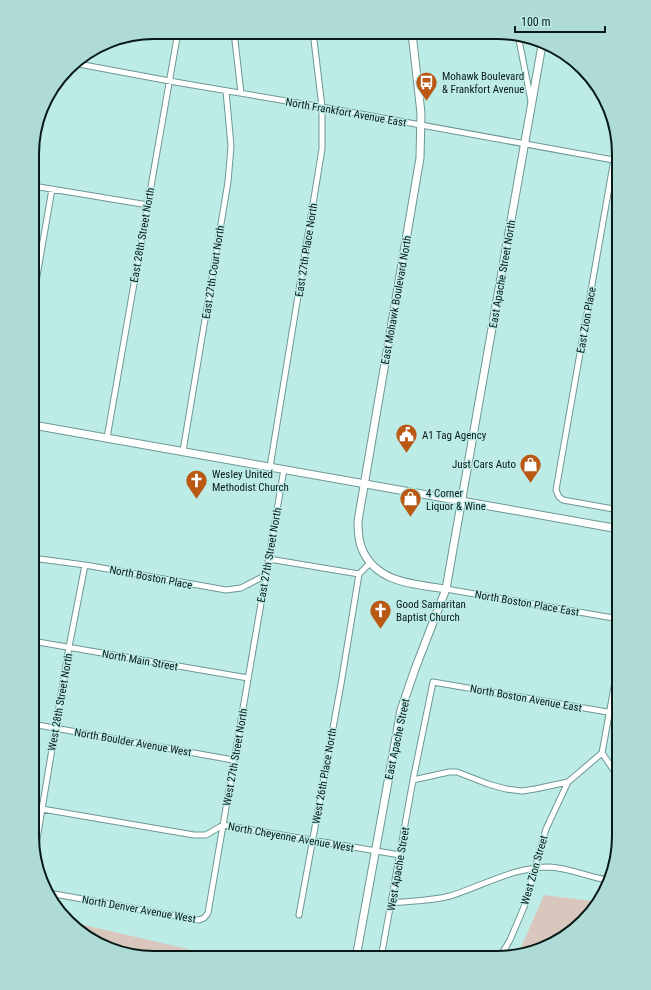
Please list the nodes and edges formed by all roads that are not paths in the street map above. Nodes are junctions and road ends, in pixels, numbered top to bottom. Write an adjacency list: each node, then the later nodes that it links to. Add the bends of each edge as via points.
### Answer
1 (177, 39): 8 (street, East 28th Street North)
2 (235, 39): 10 (street)
3 (314, 39): 12 (street, East 27th Place North)
4 (413, 39): 13 (main road, East Mohawk Boulevard North)
5 (519, 41): 11 (street)
6 (541, 48): 11 (main road, East Apache Street North)
7 (81, 64): 8 (street, North Frankfort Avenue East)
8 (169, 80): 9 (street, North Frankfort Avenue East); 19 (street, East 28th Street North)
9 (226, 91): 10 (street, North Frankfort Avenue East); 23 (street, East 27th Court North, via 231,146 228,182)
10 (241, 93): 12 (street, North Frankfort Avenue East)
11 (532, 105): 14 (main road, East Apache Street North)
12 (322, 107): 13 (street, North Frankfort Avenue East); 24 (street, East 27th Place North, via 320,164)
13 (421, 126): 14 (street, North Frankfort Avenue East); 26 (main road, East Mohawk Boulevard North, via 417,177)
14 (525, 144): 15 (street, North Frankfort Avenue East); 27 (main road, East Apache Street North)
15 (612, 160)
16 (612, 183): 28 (street, East Zion Place, via 556,490 558,497 563,500)
17 (39, 187): 18 (street)
18 (52, 189): 19 (street); 20 (street)
19 (148, 206): 22 (street, East 28th Street North)
20 (39, 265)
21 (39, 426): 22 (main road)
22 (107, 438): 23 (main road)
23 (183, 451): 24 (main road)
24 (270, 467): 25 (main road)
25 (284, 469): 26 (main road); 31 (street, East 27th Street North)
26 (364, 483): 27 (main road); 32 (main road, East Mohawk Boulevard North, via 358,536 361,548)
27 (462, 502): 29 (main road); 36 (main road, East Apache Street)
28 (612, 509)
29 (612, 528)
30 (39, 559): 33 (street, North Boston Place)
31 (269, 559): 34 (street); 35 (street, East 27th Street North)
32 (370, 563): 34 (street); 36 (main road, North Boston Place East, via 384,575 401,582)
33 (86, 565): 35 (street, North Boston Place, via 226,590 241,588); 40 (street)
34 (359, 574): 55 (street, West 26th Place North)
35 (266, 575): 38 (street, East 27th Street North)
36 (446, 589): 37 (street, North Boston Place East); 56 (main road, East Apache Street, via 401,710)
37 (612, 618)
38 (254, 641): 41 (street, West 27th Street North)
39 (39, 642): 40 (street, North Main Street)
40 (69, 647): 41 (street, North Main Street); 46 (street, West 28th Street North)
41 (248, 678): 48 (street, West 27th Street North)
42 (612, 697): 43 (street)
43 (609, 713): 44 (street, North Boston Avenue East); 47 (street); 50 (street, North Boston Avenue East, via 433,682)
44 (612, 713)
45 (39, 725): 46 (street, North Boulder Avenue West)
46 (55, 728): 48 (street, North Boulder Avenue West); 52 (street, West 28th Street North)
47 (602, 753): 49 (street); 51 (street)
48 (233, 760): 53 (street, West 27th Street North)
49 (612, 768)
50 (413, 780): 51 (street, via 457,772 488,784 522,791); 57 (street, West Apache Street)
51 (568, 782): 58 (street, West Zion Street, via 546,829)
52 (42, 808): 53 (street, North Cheyenne Avenue West, via 194,835 206,835); 54 (street, West 28th Street North)
53 (223, 825): 55 (street, North Cheyenne Avenue West); 63 (street, West 27th Street North, via 208,913)
54 (39, 826)
55 (312, 841): 56 (street, North Cheyenne Avenue West); 62 (street, West 26th Place North)
56 (375, 852): 57 (street, North Cheyenne Avenue West); 64 (main road, East Apache Street)
57 (400, 855): 61 (street, West Apache Street)
58 (535, 868): 59 (street, via 550,867); 61 (street, via 501,876 448,896); 66 (street, West Zion Street, via 524,907)
59 (603, 879)
60 (55, 895): 63 (street, North Denver Avenue West, via 199,920)
61 (392, 903): 65 (street, West Apache Street)
62 (300, 915)
63 (204, 918)
64 (357, 951)
65 (382, 951)
66 (504, 951)

